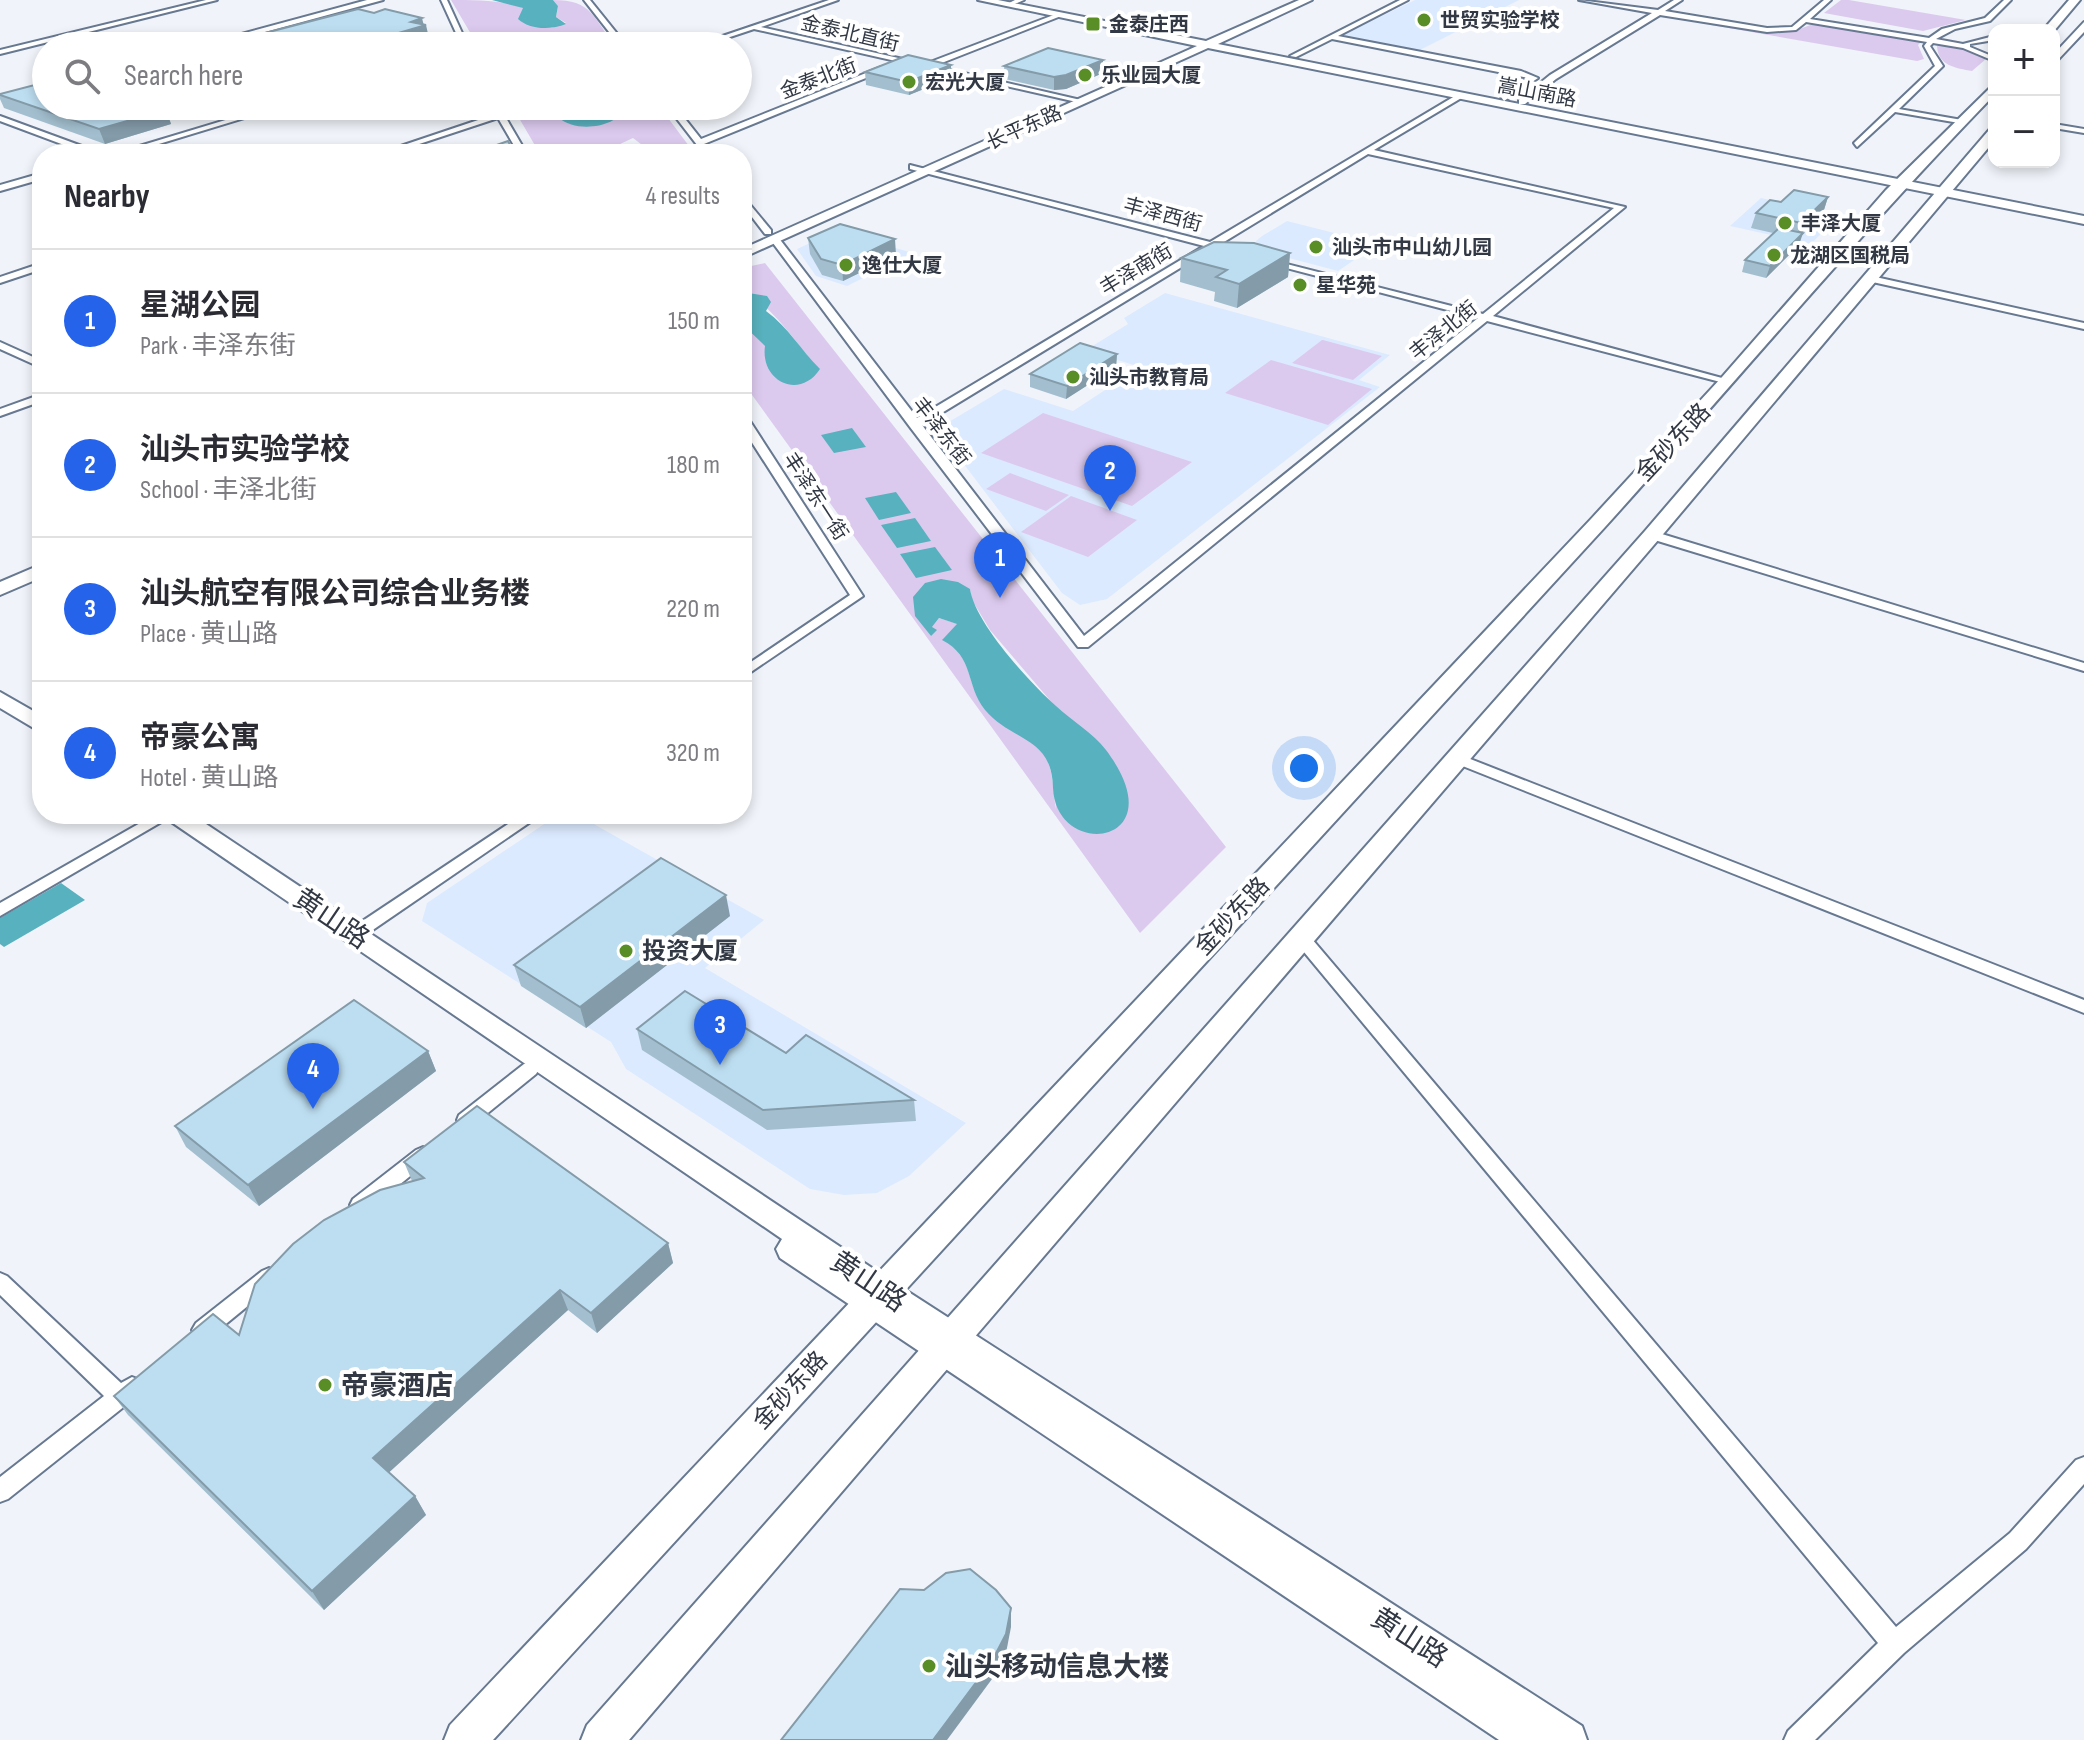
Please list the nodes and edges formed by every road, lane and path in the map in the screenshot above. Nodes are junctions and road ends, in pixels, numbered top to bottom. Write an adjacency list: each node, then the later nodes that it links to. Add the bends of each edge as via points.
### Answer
1 (214, 0): 28 (street)
2 (336, 0): 21 (street)
3 (378, 0): 21 (street)
4 (444, 0): 31 (street)
5 (601, 0): 18 (street)
6 (814, 0): 16 (street)
7 (983, 0): 19 (street, 嵩山南路)
8 (1289, 0): 37 (street, 长平东路)
9 (1307, 0): 37 (street, 长平东路)
10 (1405, 0): 34 (street)
11 (1582, 0): 20 (street)
12 (1679, 0): 22 (street)
13 (1810, 0): 17 (street)
14 (2008, 0): 35 (street, via 1987,21)
15 (2075, 0): 25 (main road)
16 (831, 1): 27 (street)
17 (1828, 1): 24 (street)
18 (589, 2): 32 (street)
19 (1014, 2): 23 (street, 嵩山南路); 37 (street, 嵩山南路)
20 (1612, 2): 22 (street)
21 (357, 3): 29 (street); 30 (street)
22 (1659, 13): 24 (street, via 1767,30 1794,29); 50 (street, via 1553,77)
23 (1059, 15): 37 (street, 嵩山南路); 45 (street)
24 (1809, 18): 35 (street)
25 (2054, 24)
26 (2084, 25): 41 (main road)
27 (753, 27): 33 (street); 44 (street, 金泰北直街)
28 (82, 32)
29 (244, 32)
30 (252, 32)
31 (459, 32)
32 (613, 32)
33 (738, 32)
34 (1331, 37): 42 (street); 48 (street, via 1534,78)
35 (1933, 37): 38 (street); 51 (street, via 1927,46 1939,66)
36 (1988, 39): 38 (street)
37 (1205, 41): 42 (street, 嵩山南路); 47 (street, 嵩山南路); 49 (street, 长平东路)
38 (1970, 43): 43 (street, via 1974,52)
39 (32, 44): 40 (street)
40 (0, 52)
41 (2060, 54)
42 (1294, 56): 48 (street, 嵩山南路)
43 (1988, 57)
44 (904, 61): 45 (street, 金泰北直街); 61 (street, 金泰北街)
45 (925, 66): 49 (street, 金泰北直街)
46 (1988, 94): 57 (main road, 金砂东路)
47 (1460, 95): 67 (street, 丰泽南街); 70 (street, 嵩山南路)
48 (1504, 99): 50 (street, 嵩山南路)
49 (1074, 100): 68 (street, 长平东路)
50 (1522, 102): 70 (street, 嵩山南路)
51 (1894, 110): 57 (street); 66 (street)
52 (0, 118): 62 (street)
53 (232, 120): 63 (street)
54 (471, 120): 64 (street)
55 (504, 120): 65 (street)
56 (682, 120): 61 (street)
57 (1962, 122): 70 (main road, 金砂东路)
58 (2060, 127): 59 (street)
59 (2084, 131)
60 (1988, 140): 72 (main road, 金砂东路)
61 (699, 143)
62 (69, 144)
63 (151, 144)
64 (408, 144)
65 (517, 144)
66 (1857, 145)
67 (1367, 151): 78 (street, 丰泽南街); 85 (street, 丰泽北街, via 1621,207)
68 (920, 169): 76 (street, 长平东路); 78 (street, 丰泽西街)
69 (32, 179): 71 (street)
70 (1905, 181): 72 (street, 嵩山南路); 89 (main road, 金砂东路)
71 (0, 188)
72 (1947, 190): 74 (street, 嵩山南路); 75 (street, 嵩山南路); 83 (main road, 金砂东路)
73 (752, 211): 76 (street, 丰泽东街)
74 (2084, 213)
75 (2084, 220)
76 (771, 235): 77 (street, 长平东路); 79 (street, 长平东路); 92 (street, 丰泽东街)
77 (752, 240)
78 (1211, 245): 80 (street, 丰泽西街); 92 (street, 丰泽南街)
79 (752, 247)
80 (1242, 253)
81 (1257, 257): 85 (street)
82 (32, 269): 84 (street)
83 (1871, 279): 86 (street); 94 (main road, 金砂东路)
84 (0, 280)
85 (1487, 318): 89 (street); 99 (street, 丰泽北街)
86 (2084, 326)
87 (0, 345): 88 (street)
88 (32, 360)
89 (1728, 381): 119 (main road, 金砂东路)
90 (32, 401): 91 (street)
91 (0, 413)
92 (914, 425): 99 (street, 丰泽东街)
93 (752, 433): 100 (street, 丰泽东一街, via 857,596)
94 (1652, 535): 101 (street); 106 (main road, 金砂东路)
95 (32, 560): 96 (street)
96 (0, 574)
97 (32, 575): 98 (street)
98 (0, 589)
99 (1083, 644)
100 (752, 667)
101 (2084, 667)
102 (0, 698): 104 (street)
103 (0, 713): 105 (street)
104 (32, 719)
105 (32, 734)
106 (1455, 758): 113 (main road, 金砂东路); 114 (street)
107 (149, 824): 111 (street)
108 (178, 824): 115 (street, 黄山路)
109 (179, 824): 112 (street, 黄山路)
110 (519, 824): 112 (street)
111 (0, 910)
112 (355, 934): 119 (street, 黄山路)
113 (1300, 936): 120 (main road, 金砂东路); 126 (street)
114 (2084, 1007)
115 (530, 1069): 116 (street); 119 (street, 黄山路)
116 (344, 1218)
117 (281, 1267): 121 (street)
118 (0, 1282): 123 (street)
119 (876, 1297): 120 (street, 黄山路); 127 (main road, 金砂东路)
120 (946, 1343): 128 (main road, 金砂东路); 129 (street, 黄山路); 130 (street, 黄山路)
121 (182, 1347)
122 (145, 1377): 123 (street)
123 (120, 1396): 125 (street)
124 (2084, 1468): 126 (street, via 2018,1541)
125 (0, 1491)
126 (1895, 1644): 131 (street)
127 (465, 1740)
128 (602, 1740)
129 (1533, 1740)
130 (1568, 1740)
131 (1797, 1740)

